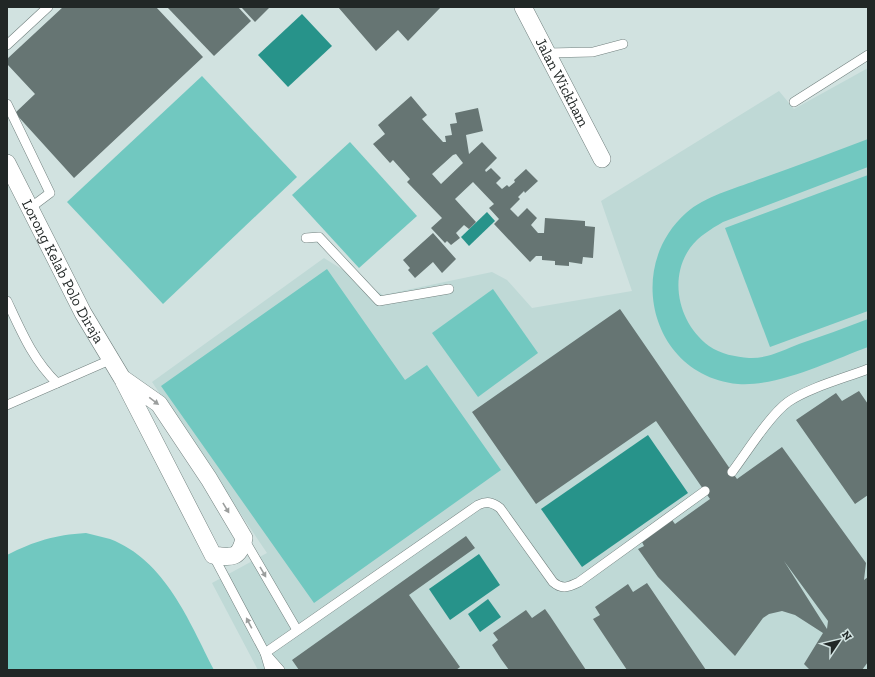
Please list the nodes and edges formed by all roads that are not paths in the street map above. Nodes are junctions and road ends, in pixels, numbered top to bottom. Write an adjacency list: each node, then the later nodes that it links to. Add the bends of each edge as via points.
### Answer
1 (48, 7): 4 (lane)
2 (523, 7): 5 (street, Jalan Wickham)
3 (623, 44): 5 (lane, via 593,52)
4 (7, 45)
5 (548, 53): 9 (street, Jalan Wickham)
6 (868, 55): 7 (lane)
7 (794, 102)
8 (7, 104): 11 (lane, via 50,193)
9 (602, 159)
10 (7, 163): 11 (street, Lorong Kelab Polo Diraja)
11 (30, 208): 15 (street, Lorong Kelab Polo Diraja, via 83,313)
12 (306, 238): 13 (lane, via 319,237 379,301)
13 (449, 289)
14 (7, 301): 18 (lane, via 32,353)
15 (110, 360): 17 (street, Lorong Kelab Polo Diraja); 18 (lane)
16 (868, 369): 20 (lane, via 789,401 779,410)
17 (122, 378): 22 (street, Lorong Kelab Polo Diraja, one-way to 22, via 159,404 209,479); 23 (street, Lorong Kelab Polo Diraja)
18 (57, 383): 19 (lane)
19 (7, 406)
20 (732, 472)
21 (705, 491): 24 (lane, via 579,582 564,587 553,582 500,508 486,502 472,509)
22 (244, 538): 23 (street, via 235,555 229,557); 24 (lane, one-way to 24)
23 (213, 554): 25 (lane, one-way to 23)
24 (297, 630): 25 (lane)
25 (265, 653): 26 (lane); 27 (lane)
26 (270, 670)
27 (280, 670)

